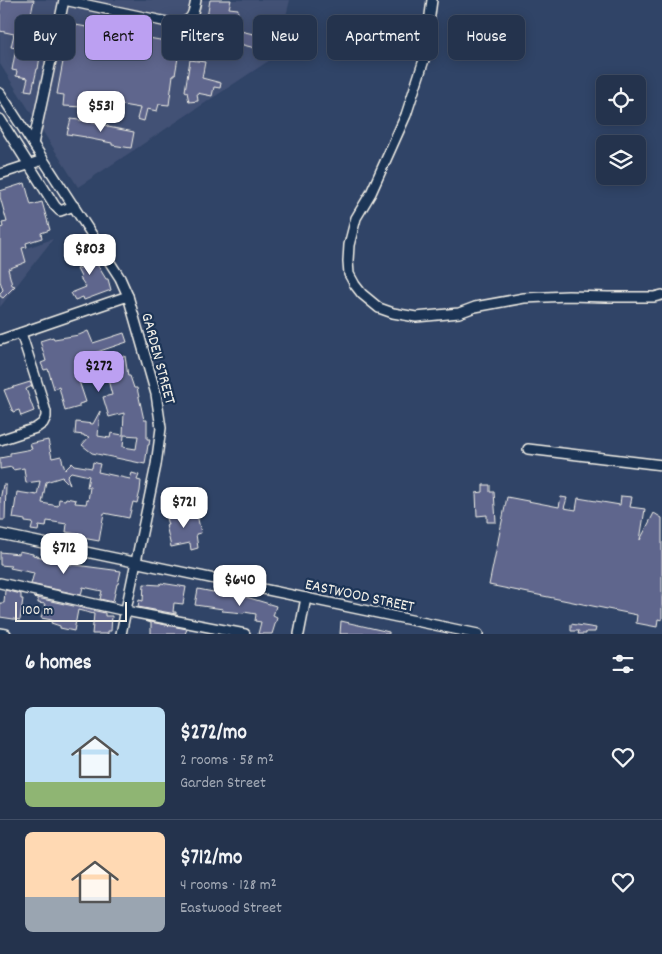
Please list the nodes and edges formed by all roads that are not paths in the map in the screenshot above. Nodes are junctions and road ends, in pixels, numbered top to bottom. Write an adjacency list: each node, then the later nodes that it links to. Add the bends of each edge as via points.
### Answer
1 (64, 0): 2 (street, via 177,24 193,15); 6 (street)
2 (196, 0)
3 (432, 0): 11 (street, via 424,60 406,115 356,218 349,245 349,274 362,294 379,308 416,317 459,313 524,298)
4 (0, 93): 6 (street, GARDEN STREET)
5 (0, 119): 8 (street)
6 (33, 144): 7 (street, GARDEN STREET)
7 (43, 160): 8 (street); 10 (street, GARDEN STREET)
8 (28, 165): 9 (street); 10 (street, via 60,211)
9 (0, 174)
10 (74, 206): 12 (street, GARDEN STREET, via 115,268)
11 (662, 295)
12 (128, 296): 13 (street); 19 (street, GARDEN STREET, via 156,394 161,428)
13 (21, 333): 14 (street); 15 (street, via 46,417 36,428)
14 (0, 340)
15 (0, 440)
16 (528, 450): 17 (street)
17 (662, 465)
18 (0, 534): 19 (street, EASTWOOD STREET)
19 (135, 562): 21 (street, EASTWOOD STREET); 22 (street, GARDEN STREET)
20 (0, 583): 22 (street)
21 (306, 598): 27 (street); 28 (street, EASTWOOD STREET)
22 (126, 611): 25 (street, GARDEN STREET); 26 (street)
23 (0, 633): 24 (street)
24 (6, 634)
25 (121, 634)
26 (245, 634)
27 (299, 634)
28 (476, 634)

